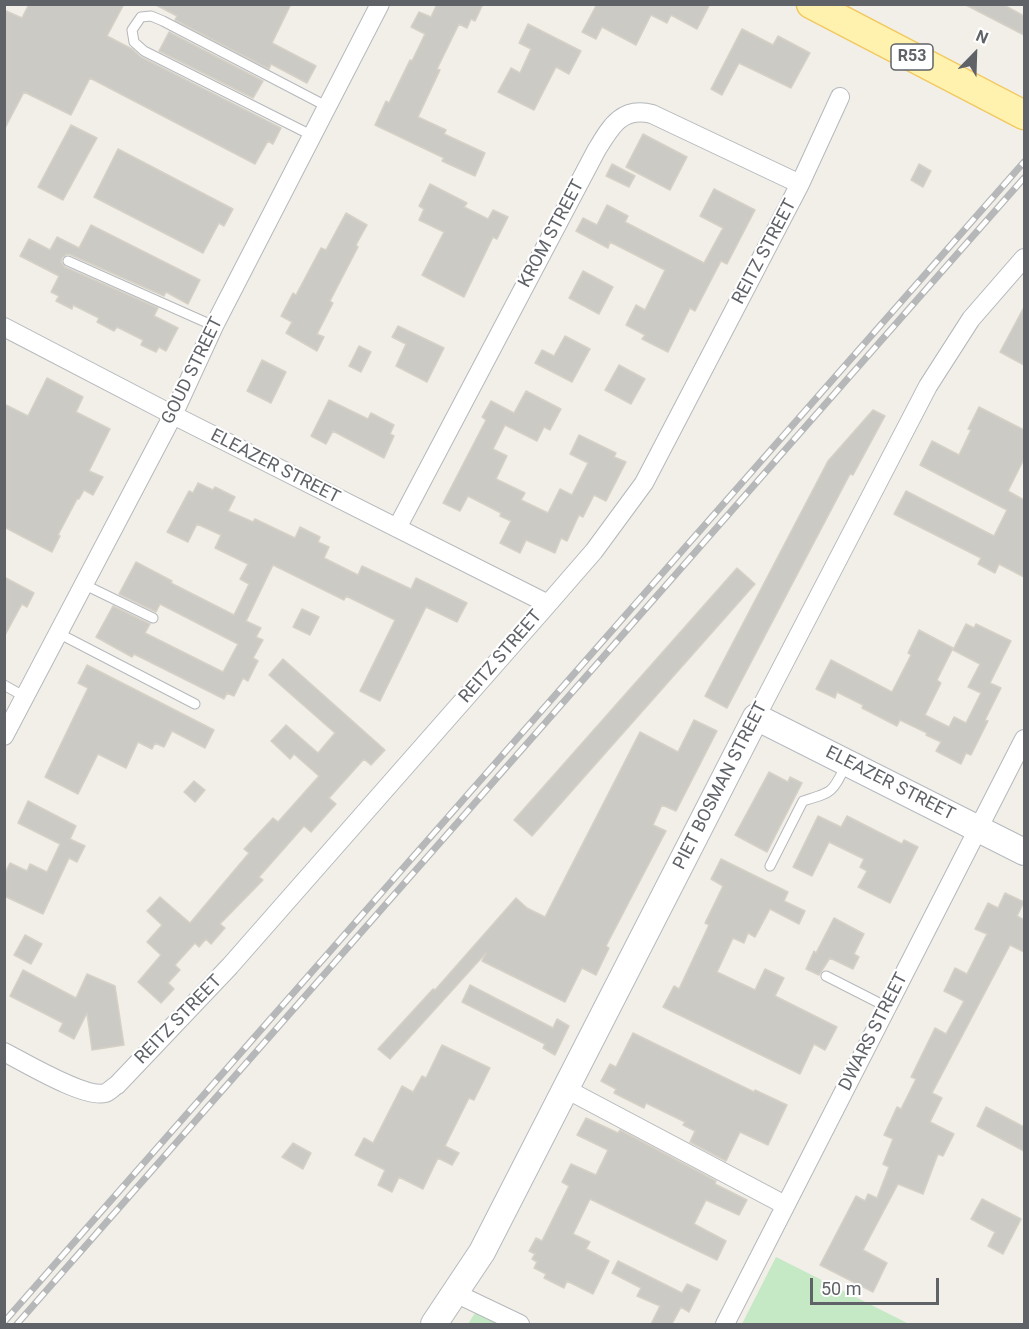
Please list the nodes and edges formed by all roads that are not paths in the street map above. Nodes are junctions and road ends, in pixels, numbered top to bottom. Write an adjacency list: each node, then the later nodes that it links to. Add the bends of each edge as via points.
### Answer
1 (380, 4): 4 (street, GOUD STREET)
2 (811, 4): 5 (main road, R53)
3 (840, 97): 7 (street, REITZ STREET)
4 (328, 107): 6 (street, GOUD STREET); 6 (lane, via 157,18 141,17 132,30 134,42 144,51)
5 (1019, 112)
6 (313, 136): 10 (street, GOUD STREET)
7 (801, 184): 13 (street, KROM STREET, via 652,114 641,111 621,118 610,128); 15 (street, REITZ STREET, via 644,483 594,551)
8 (1024, 258): 21 (street, PIET BOSMAN STREET, via 971,319 928,386)
9 (68, 261): 10 (lane)
10 (214, 326): 12 (street, GOUD STREET)
11 (4, 327): 12 (street, ELEAZER STREET)
12 (172, 415): 13 (street, ELEAZER STREET); 14 (street, GOUD STREET)
13 (397, 528): 15 (street, ELEAZER STREET)
14 (83, 584): 16 (lane); 17 (street, GOUD STREET)
15 (548, 604): 30 (street, REITZ STREET, via 230,966 117,1085 105,1093 91,1093)
16 (153, 618)
17 (58, 633): 19 (street, GOUD STREET); 20 (lane)
18 (4, 685): 19 (lane)
19 (25, 697): 22 (street, GOUD STREET)
20 (195, 704)
21 (756, 717): 24 (street, ELEAZER STREET); 31 (street, PIET BOSMAN STREET)
22 (4, 736)
23 (1024, 740): 25 (street, DWARS STREET)
24 (847, 763): 25 (street, ELEAZER STREET); 27 (lane, via 828,794 803,801)
25 (978, 828): 26 (street, ELEAZER STREET); 29 (street, DWARS STREET)
26 (1024, 852)
27 (770, 866)
28 (826, 976): 29 (lane)
29 (879, 1003): 32 (street, DWARS STREET)
30 (4, 1052)
31 (566, 1089): 32 (street); 33 (street, PIET BOSMAN STREET, via 482,1252)
32 (785, 1205): 36 (street, DWARS STREET)
33 (455, 1293): 34 (street, PIET BOSMAN STREET); 35 (street)
34 (434, 1324)
35 (520, 1324)
36 (725, 1324)

